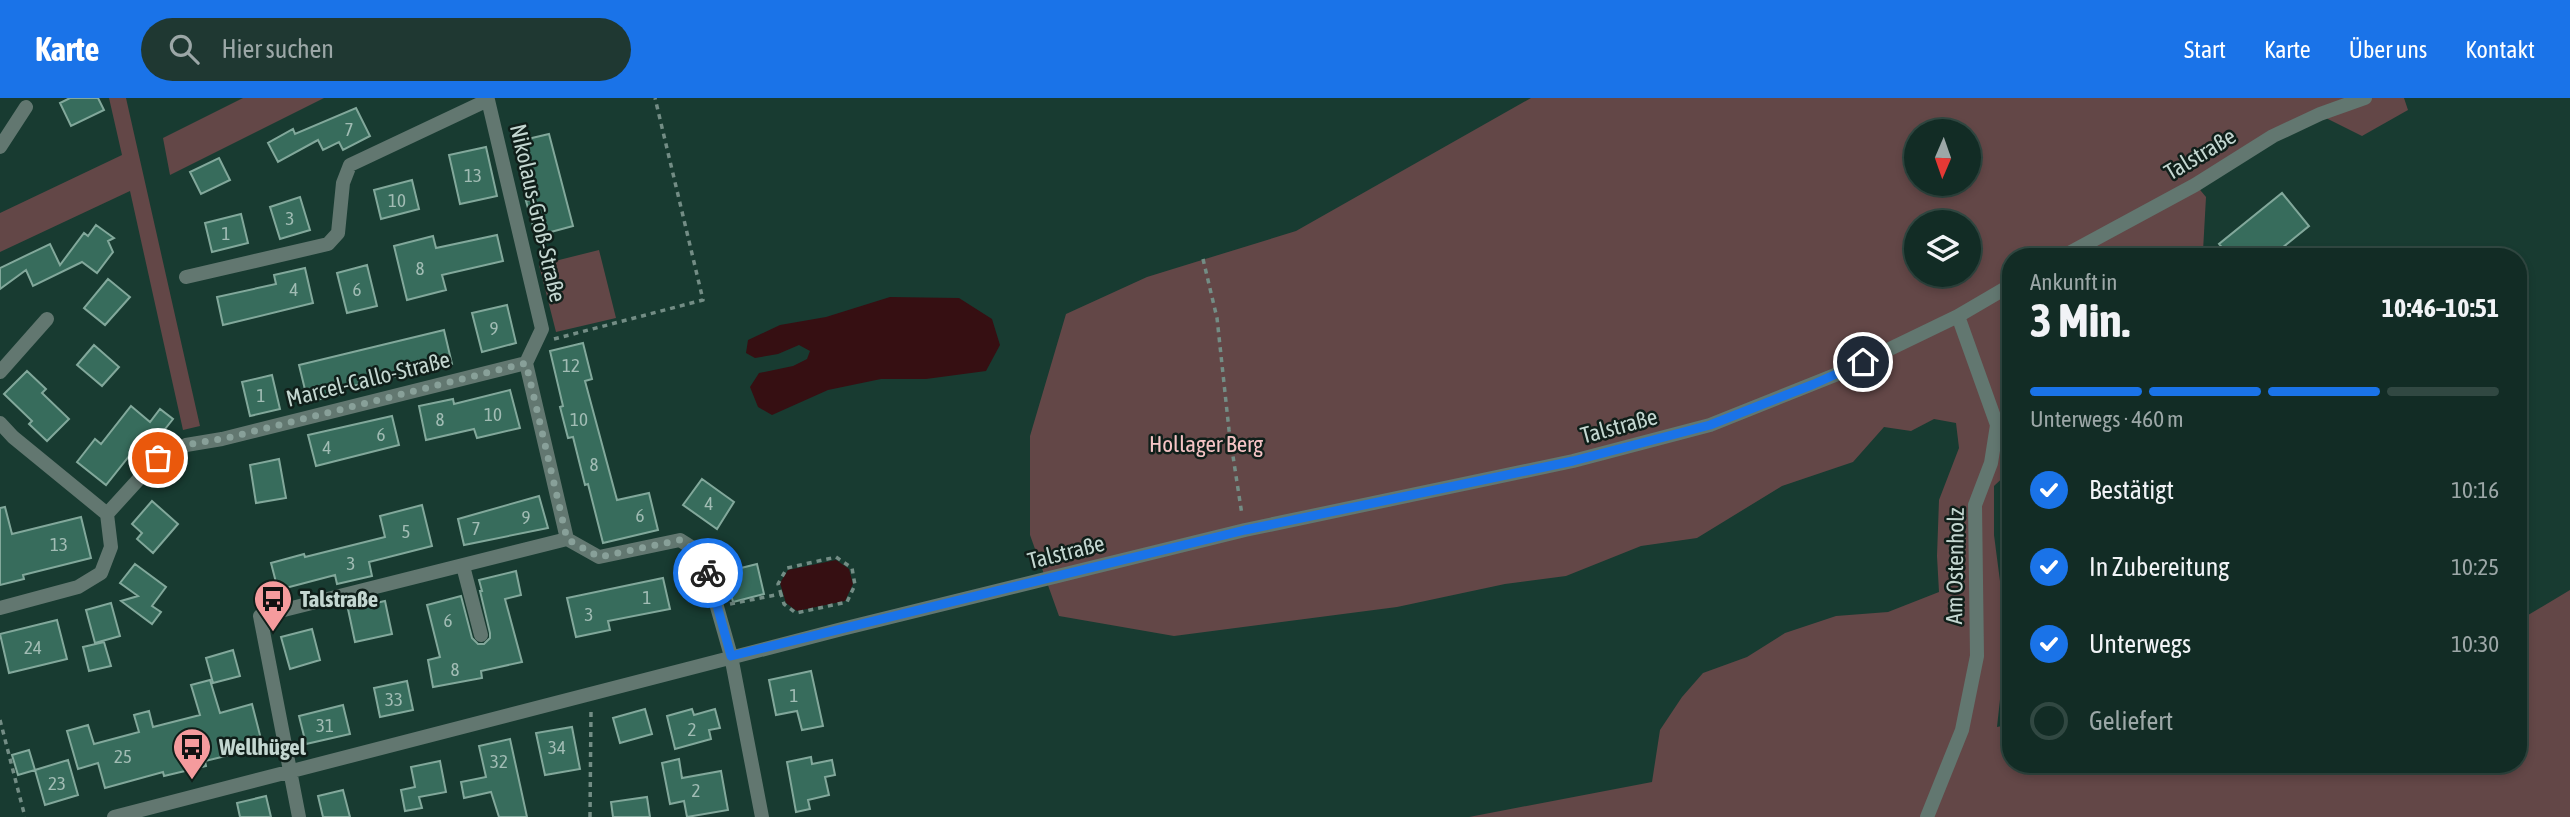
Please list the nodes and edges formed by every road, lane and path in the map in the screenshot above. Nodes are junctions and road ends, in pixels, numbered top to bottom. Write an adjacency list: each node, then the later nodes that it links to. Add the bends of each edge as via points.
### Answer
1 (655, 98): 11 (path, via 703,300)
2 (2364, 98): 5 (street, Talstraße, via 2273,136 2196,185)
3 (26, 107): 4 (street)
4 (0, 147)
5 (2079, 248)
6 (1203, 259): 16 (path, via 1217,318)
7 (186, 277): 11 (street, Nikolaus-Groß-Straße, via 328,244 338,233 343,183 350,165 488,100 542,329)
8 (2002, 290): 9 (street, Talstraße)
9 (1958, 316): 16 (street, Talstraße, via 1814,384 1710,425 1573,461); 32 (street, Am Ostenholz, via 1997,425 1991,463 1975,505 1977,656 1962,730)
10 (47, 318): 13 (street)
11 (534, 345): 12 (street, Nikolaus-Groß-Straße)
12 (526, 363): 15 (street, Marcel-Callo-Straße, via 186,445 158,458); 17 (street)
13 (0, 372)
14 (0, 423): 15 (street)
15 (107, 514): 21 (street, via 111,547 101,573 78,587)
16 (1245, 530): 23 (street, Talstraße)
17 (567, 539): 18 (street); 20 (street, via 599,557 680,540 702,554)
18 (463, 566): 22 (street); 26 (street, via 260,617)
19 (781, 594): 19 (path, via 783,604 796,613 846,602 855,585 852,568 836,557 787,568 778,584); 20 (path)
20 (718, 607): 23 (street)
21 (0, 608)
22 (481, 635)
23 (731, 656): 24 (street, Talstraße); 31 (street)
24 (586, 695): 26 (street, Talstraße); 30 (path, via 591,712)
25 (0, 720): 27 (path)
26 (289, 772): 28 (street, Talstraße); 29 (street)
27 (25, 817)
28 (114, 817)
29 (299, 817)
30 (590, 817)
31 (762, 817)
32 (1927, 817)

